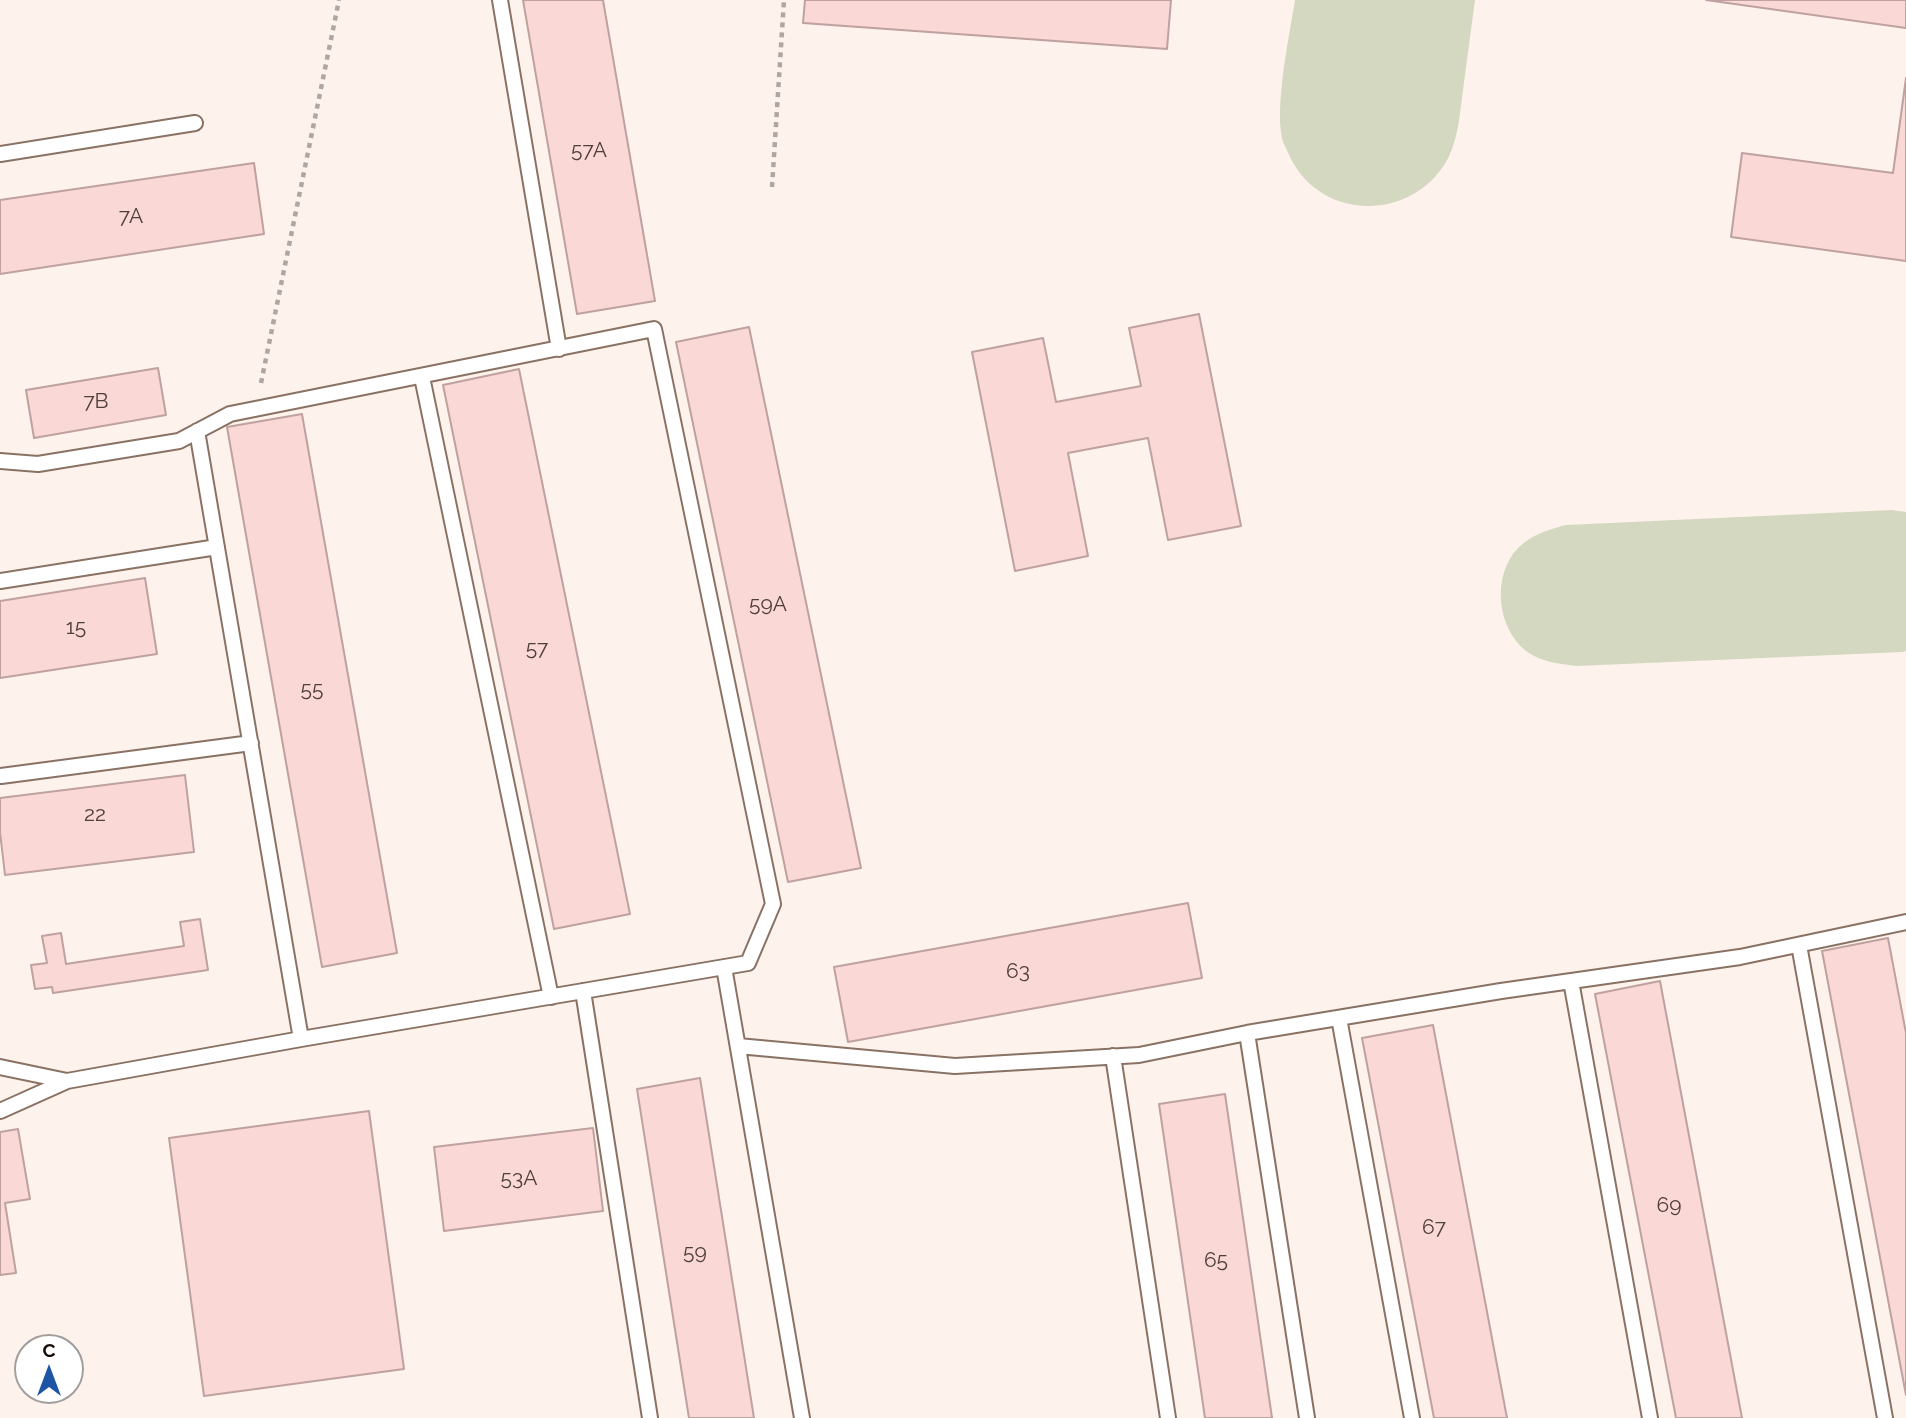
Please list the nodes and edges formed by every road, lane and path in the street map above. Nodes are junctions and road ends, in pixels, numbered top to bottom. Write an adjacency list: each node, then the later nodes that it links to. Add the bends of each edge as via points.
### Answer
1 (339, 0): 9 (path)
2 (500, 0): 7 (lane)
3 (784, 0): 6 (path)
4 (195, 123): 5 (lane)
5 (0, 154)
6 (772, 187)
7 (559, 349): 8 (lane); 18 (lane, via 654,329 773,904 748,963)
8 (422, 377): 9 (lane); 21 (lane)
9 (256, 409): 10 (lane, via 230,414)
10 (197, 430): 11 (lane, via 179,441 51,462); 12 (lane)
11 (0, 461)
12 (217, 547): 13 (lane); 14 (lane)
13 (0, 581)
14 (251, 743): 15 (lane); 24 (lane)
15 (1, 776)
16 (1906, 922): 17 (lane)
17 (1799, 945): 19 (lane); 36 (lane)
18 (724, 967): 20 (lane); 25 (lane)
19 (1571, 981): 22 (lane); 35 (lane)
20 (583, 991): 21 (lane); 30 (lane)
21 (551, 997): 24 (lane)
22 (1339, 1018): 23 (lane); 34 (lane)
23 (1248, 1033): 26 (lane); 33 (lane)
24 (301, 1039): 28 (lane)
25 (738, 1046): 26 (lane, via 955,1066); 31 (lane)
26 (1113, 1056): 32 (lane)
27 (0, 1067): 28 (lane)
28 (67, 1081): 29 (lane)
29 (0, 1111)
30 (650, 1418)
31 (803, 1418)
32 (1168, 1418)
33 (1307, 1418)
34 (1412, 1418)
35 (1650, 1418)
36 (1885, 1418)

